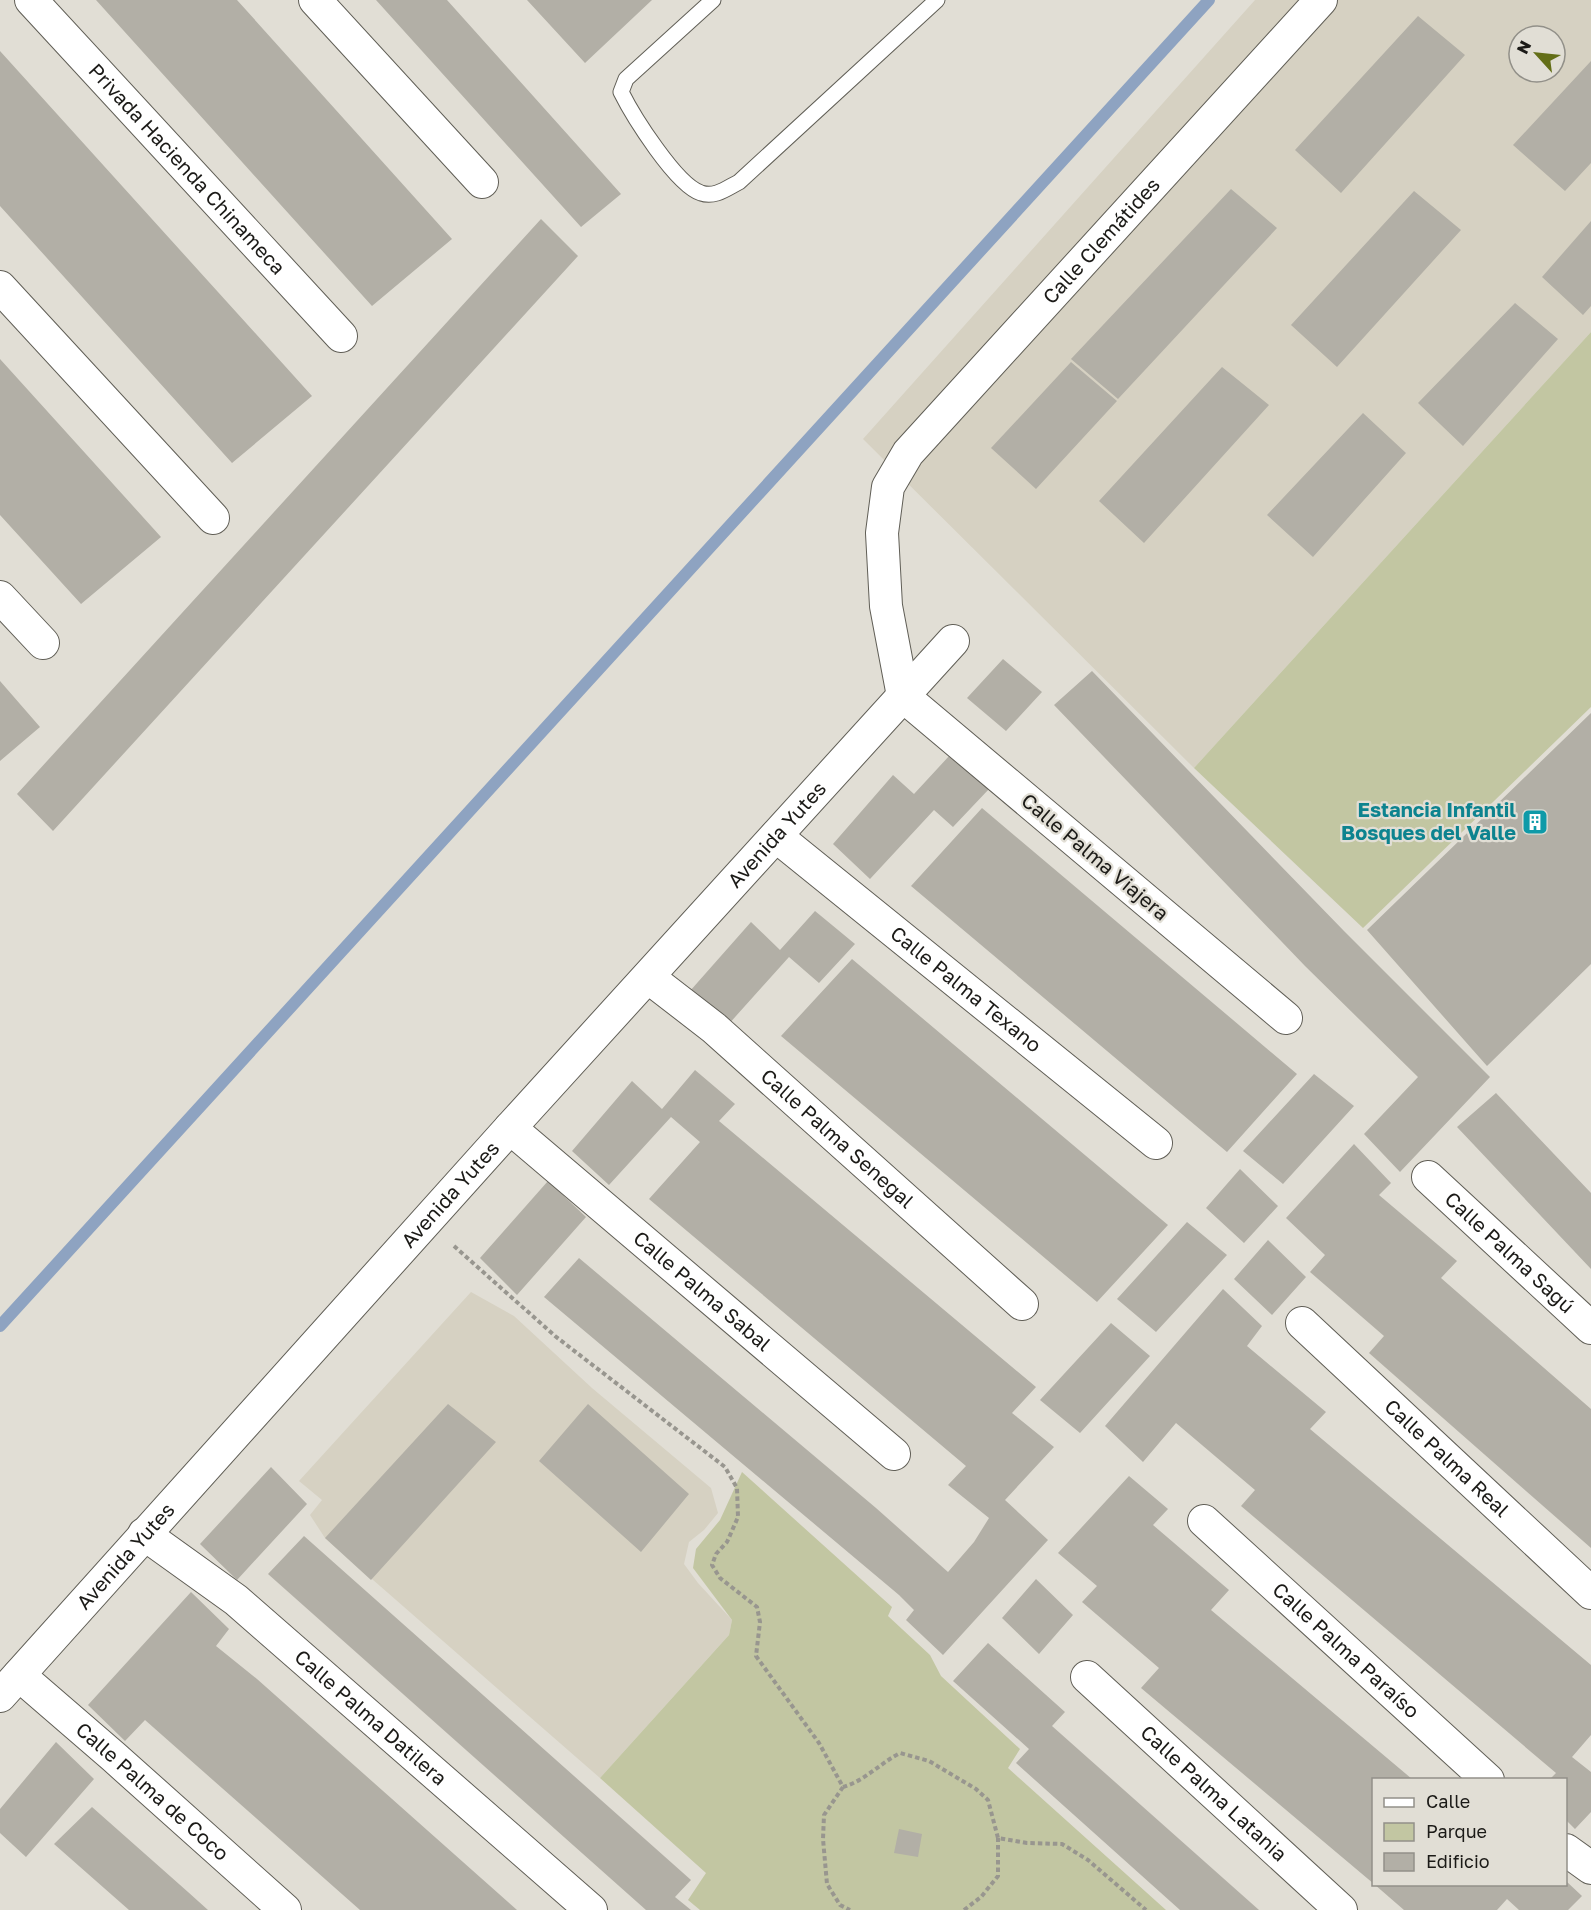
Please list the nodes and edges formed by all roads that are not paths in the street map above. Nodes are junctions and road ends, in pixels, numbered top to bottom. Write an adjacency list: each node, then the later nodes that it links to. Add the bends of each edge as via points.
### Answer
1 (32, 0): 8 (street, Privada Hacienda Chinameca)
2 (315, 0): 6 (street)
3 (713, 0): 4 (lane, via 626,79 621,92 632,114 680,178 700,193 717,194 739,182)
4 (937, 0)
5 (1322, 0): 13 (street, Calle Clemátides, via 908,453 888,487 882,533 886,606)
6 (482, 182)
7 (0, 287): 9 (street)
8 (341, 336)
9 (213, 518)
10 (0, 597): 12 (street)
11 (953, 640): 13 (street, Avenida Yutes)
12 (43, 643)
13 (903, 696): 14 (street, Avenida Yutes); 16 (street, Calle Palma Viajera)
14 (776, 836): 15 (street, Avenida Yutes); 18 (street, Calle Palma Texano)
15 (648, 977): 17 (street, Avenida Yutes); 20 (street, Calle Palma Senegal, via 714,1028)
16 (1286, 1018)
17 (510, 1128): 23 (street, Calle Palma Sabal); 25 (street, Avenida Yutes)
18 (1156, 1143)
19 (1428, 1177): 22 (street, Calle Palma Sagú)
20 (1022, 1304)
21 (1302, 1323): 26 (street, Calle Palma Real)
22 (1591, 1328)
23 (894, 1454)
24 (1204, 1521): 29 (street, Calle Palma Paraíso)
25 (144, 1534): 28 (street, Avenida Yutes); 33 (street, Calle Palma Datilera, via 236,1600)
26 (1591, 1593)
27 (1087, 1677): 34 (street, Calle Palma Latania)
28 (9, 1685): 32 (street, Calle Palma de Coco, via 114,1757)
29 (1487, 1778)
30 (1567, 1851): 31 (street)
31 (1591, 1868)
32 (285, 1910)
33 (591, 1910)
34 (1341, 1910)

